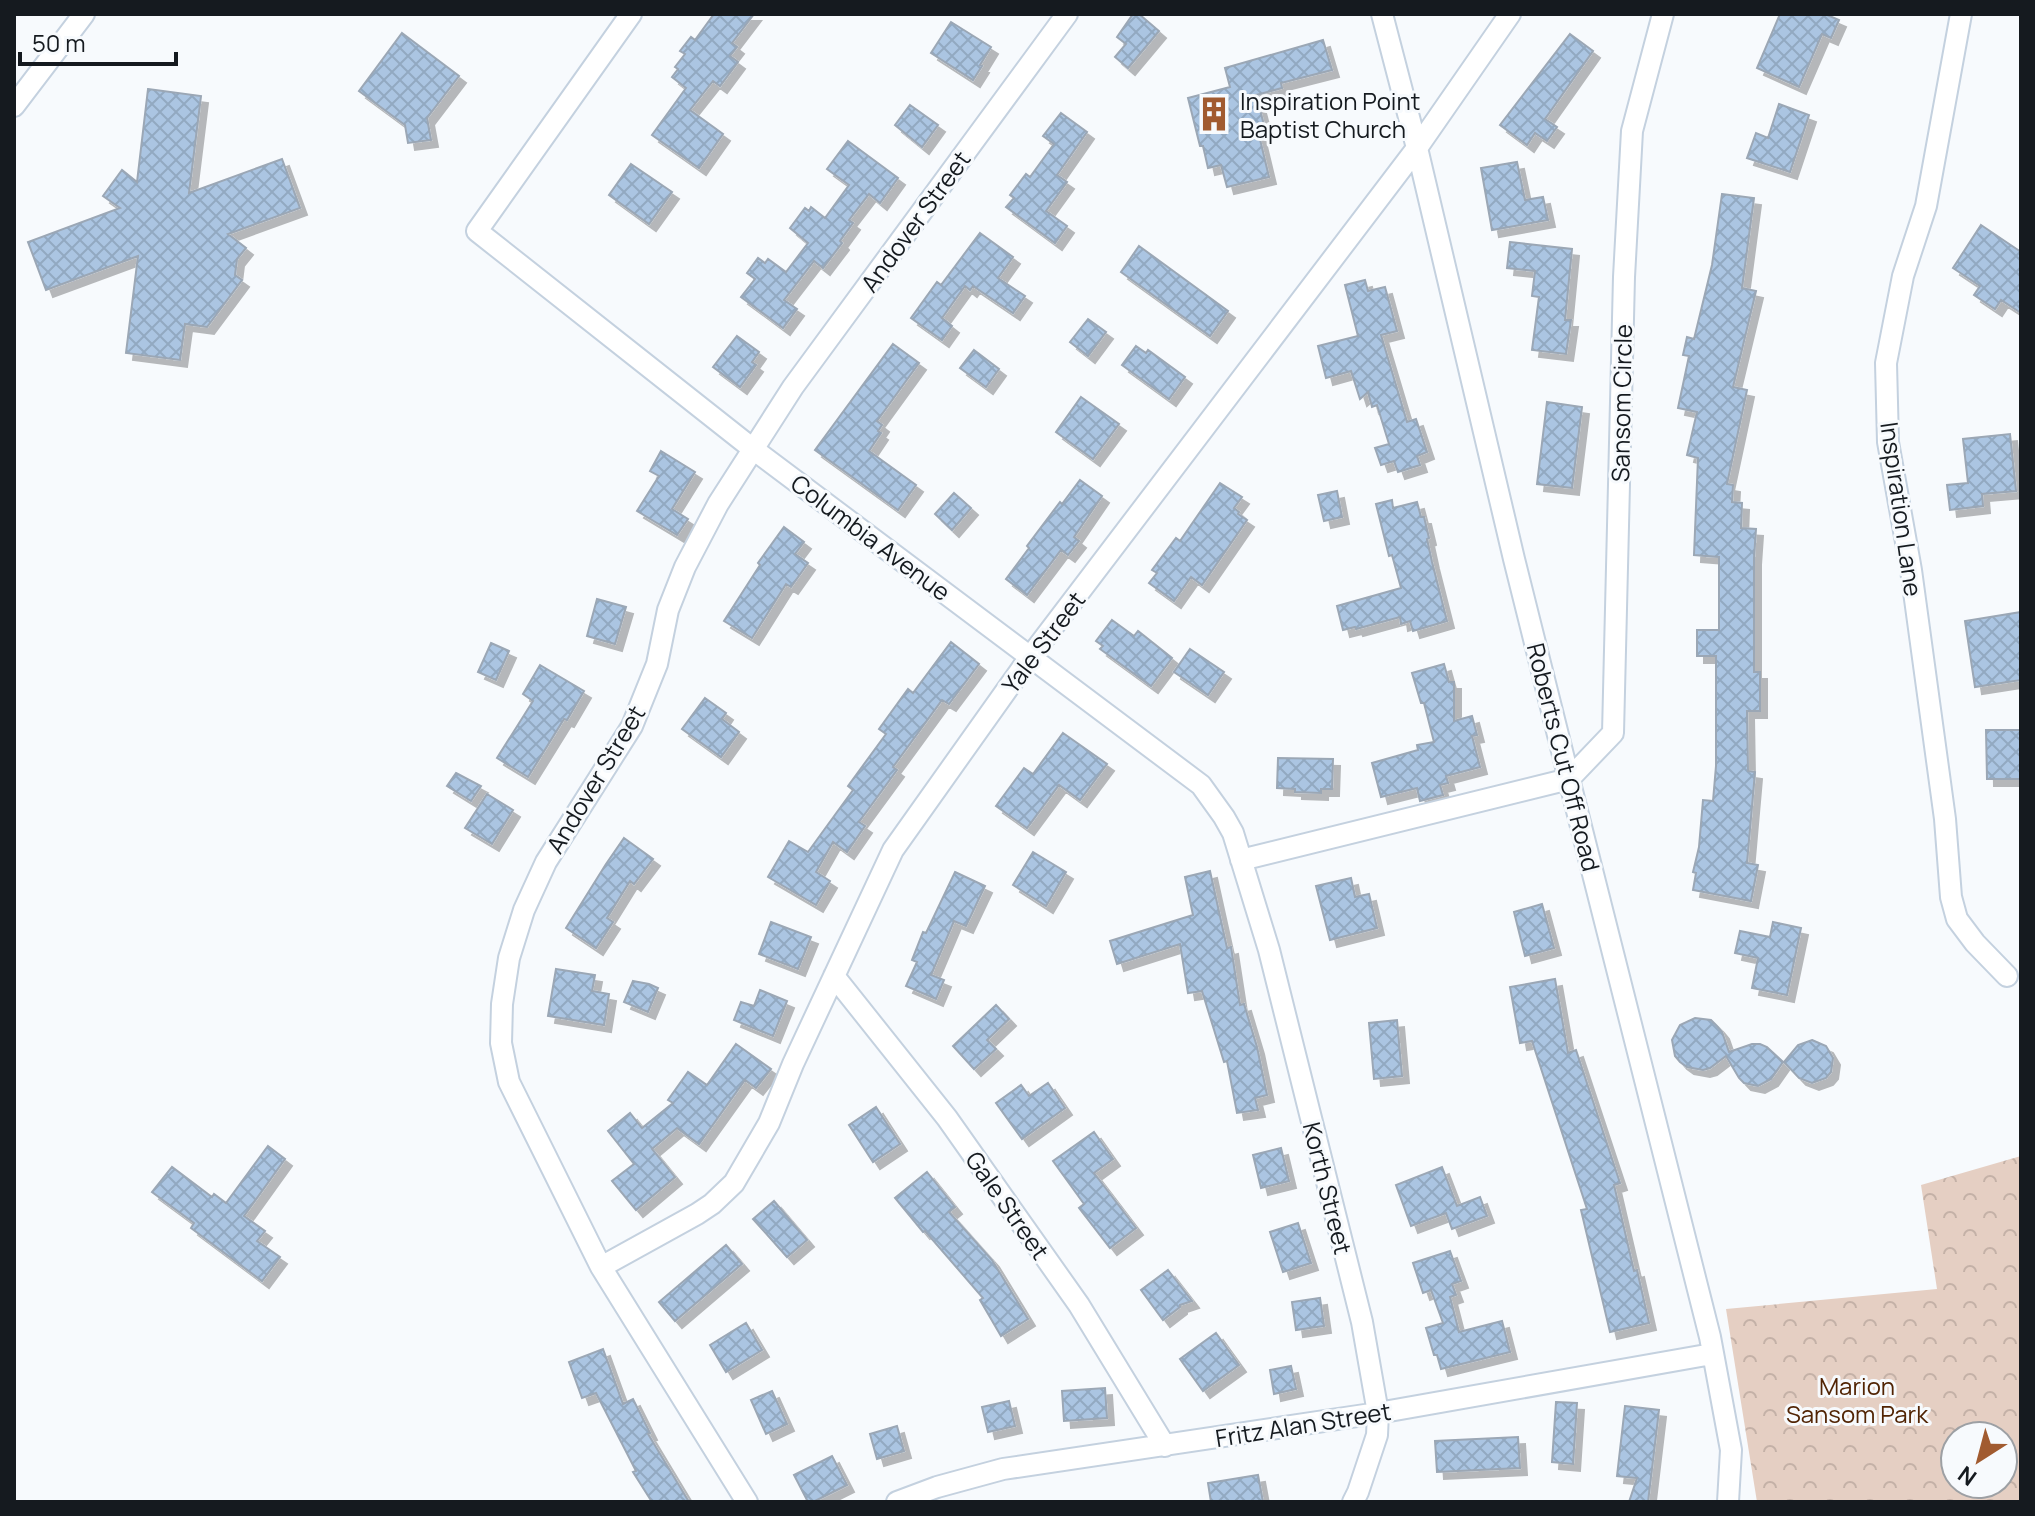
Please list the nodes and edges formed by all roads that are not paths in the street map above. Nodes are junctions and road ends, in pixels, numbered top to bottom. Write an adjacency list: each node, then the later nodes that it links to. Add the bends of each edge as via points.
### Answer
1 (84, 14): 8 (street)
2 (631, 14): 10 (street, Columbia Avenue, via 477,231)
3 (1067, 14): 10 (street, Andover Street, via 802,374)
4 (1382, 14): 9 (street, Roberts Cut Off Road)
5 (1510, 14): 9 (street, Yale Street)
6 (1663, 14): 12 (street, Sansom Circle, via 1632,131 1613,733)
7 (1961, 14): 15 (street, Inspiration Lane, via 1926,206 1903,276 1886,363 1888,442 1911,570 1951,897 1957,919)
8 (14, 106)
9 (1417, 148): 11 (street, Yale Street); 12 (street, Roberts Cut Off Road)
10 (753, 449): 11 (street, Columbia Avenue); 16 (street, Andover Street, via 685,567 668,610 657,664 632,726 546,862 509,958 501,1043 509,1082)
11 (1030, 657): 13 (street, Columbia Avenue, via 1201,785 1233,833); 14 (street, Yale Street, via 893,850)
12 (1569, 779): 13 (street); 17 (street, Roberts Cut Off Road)
13 (1244, 867): 18 (street, Korth Street, via 1362,1322)
14 (834, 976): 16 (street, Yale Street, via 769,1123 734,1183 697,1214); 19 (street, Gale Street, via 956,1130 1079,1305)
15 (2007, 976)
16 (601, 1267): 20 (street, Andover Street)
17 (1712, 1354): 18 (street, Fritz Alan Street); 23 (street, Roberts Cut Off Road, via 1731,1450)
18 (1378, 1413): 19 (street, Fritz Alan Street); 22 (street, Korth Street, via 1377,1435)
19 (1165, 1446): 21 (street, Fritz Alan Street, via 1003,1469)
20 (747, 1502)
21 (897, 1502)
22 (1353, 1502)
23 (1728, 1502)

